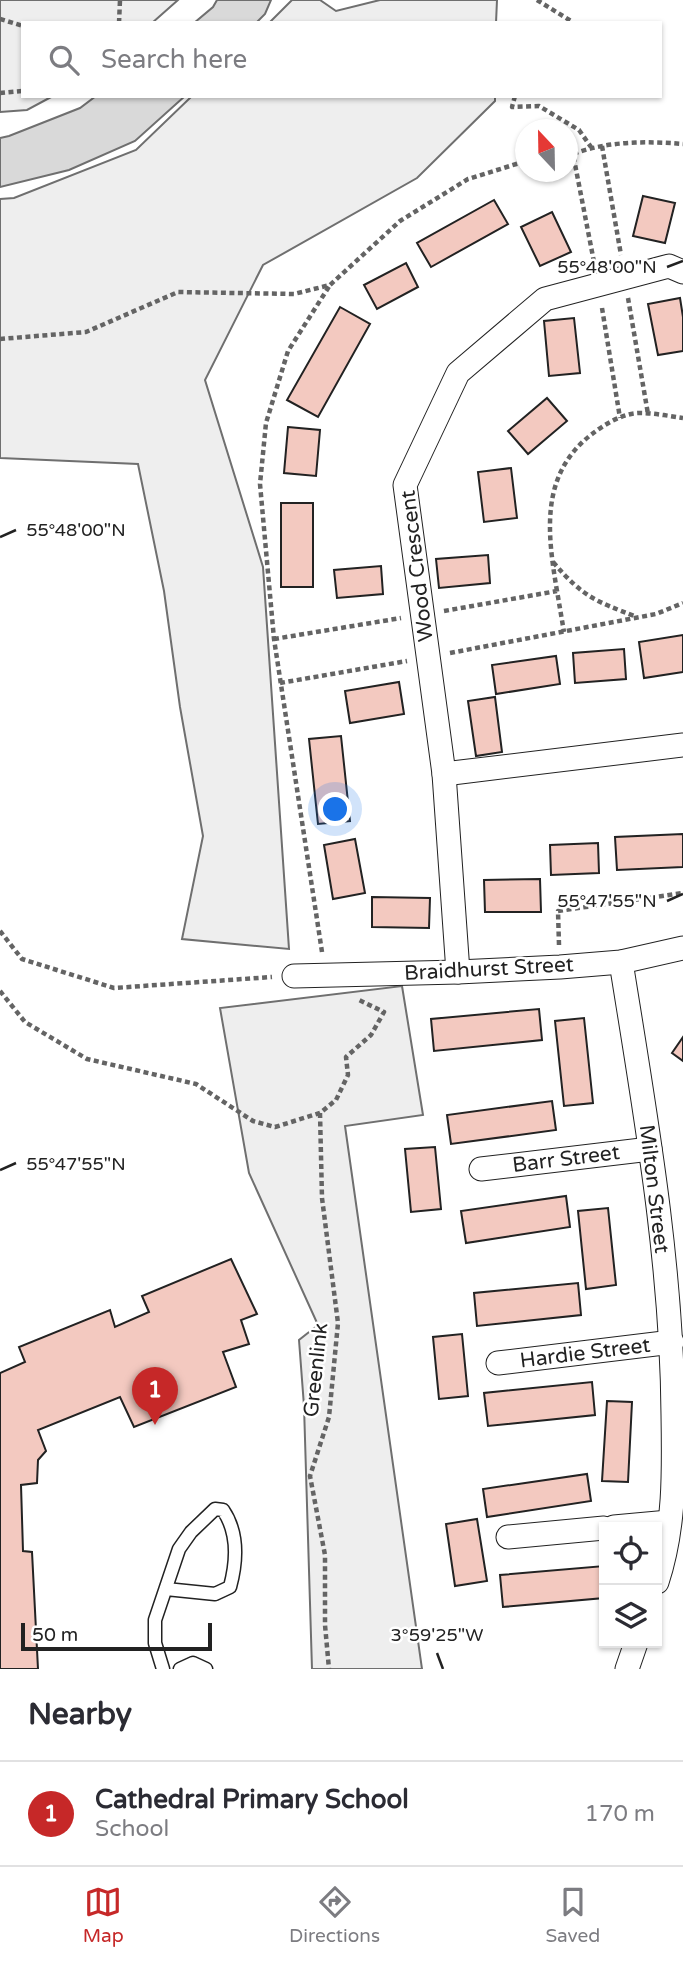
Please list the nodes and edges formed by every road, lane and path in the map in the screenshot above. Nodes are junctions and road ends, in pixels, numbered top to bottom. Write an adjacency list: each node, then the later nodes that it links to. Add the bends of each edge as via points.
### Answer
1 (120, 0): 4 (path)
2 (537, 0): 5 (path)
3 (0, 19): 6 (path)
4 (118, 21)
5 (571, 21)
6 (21, 25)
7 (21, 92): 8 (path)
8 (0, 93)
9 (514, 98): 11 (path, via 512,107 539,106 579,130)
10 (683, 144): 11 (path)
11 (591, 147): 12 (path)
12 (578, 151)
13 (515, 164): 16 (path, via 468,179 400,221)
14 (576, 182): 17 (path)
15 (683, 272): 17 (street, Wood Crescent, via 669,266)
16 (330, 285): 18 (path, via 294,294 178,292 86,332); 26 (path, via 288,351 266,423 260,484)
17 (598, 285): 19 (path); 25 (street, Wood Crescent, via 545,299 458,373 405,485)
18 (0, 339)
19 (620, 418): 20 (path, via 638,412); 21 (path, via 607,422 577,445 559,470 551,500)
20 (683, 418)
21 (552, 561): 22 (path); 24 (path, via 591,599)
22 (557, 591)
23 (683, 603): 24 (path)
24 (640, 617): 25 (path)
25 (428, 658): 26 (path); 28 (street, Wood Crescent)
26 (280, 683): 35 (path)
27 (683, 745): 28 (street)
28 (444, 774): 34 (street, Wood Crescent)
29 (683, 893): 33 (path, via 558,911)
30 (0, 931): 36 (path, via 22,959 114,988)
31 (683, 948): 32 (street, Braidhurst Street)
32 (621, 962): 33 (street, Braidhurst Street); 39 (street, Milton Street)
33 (560, 967): 34 (street, Braidhurst Street)
34 (458, 972): 35 (street, Braidhurst Street)
35 (325, 975): 36 (street, Braidhurst Street); 38 (path, via 327,988 384,1012 370,1035 346,1057 348,1074 336,1100)
36 (294, 976)
37 (0, 991): 38 (path, via 25,1022 87,1059 196,1084 253,1121 275,1128)
38 (320, 1113): 54 (path, Greenlink, via 322,1198 338,1323 329,1417 310,1476 326,1555)
39 (650, 1149): 40 (street, Barr Street); 41 (street, Milton Street)
40 (481, 1169)
41 (673, 1342): 42 (street, Hardie Street); 43 (street, Milton Street)
42 (498, 1363)
43 (679, 1493): 44 (street, Milton Street)
44 (669, 1522): 45 (street); 48 (street, Milton Street)
45 (662, 1523)
46 (599, 1528): 47 (street)
47 (508, 1537)
48 (662, 1557)
49 (166, 1589): 49 (lane, via 179,1549 191,1532 215,1509 223,1510 232,1523 235,1550 230,1587 215,1594); 51 (lane, via 155,1620 155,1643)
50 (634, 1648): 55 (street)
51 (163, 1669)
52 (180, 1669): 53 (lane, via 193,1663)
53 (206, 1669)
54 (330, 1669)
55 (627, 1669)

